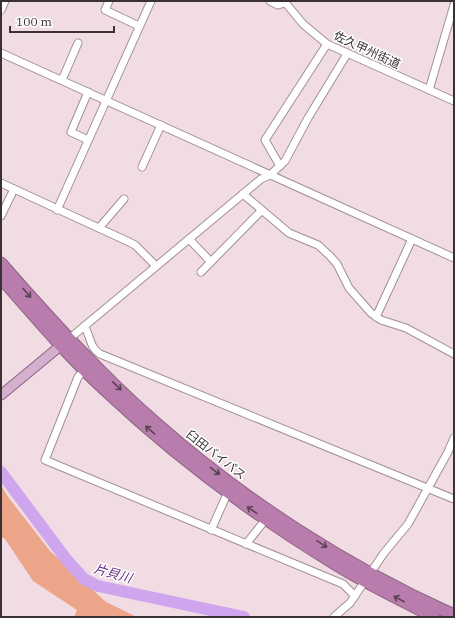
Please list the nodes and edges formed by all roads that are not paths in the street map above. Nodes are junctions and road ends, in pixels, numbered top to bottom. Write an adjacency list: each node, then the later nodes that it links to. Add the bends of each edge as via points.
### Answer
1 (5, 1): 7 (street)
2 (109, 1): 8 (street, via 105,10)
3 (151, 1): 8 (street)
4 (270, 1): 5 (street, via 278,5)
5 (285, 2): 10 (street, 佐久甲州街道, via 303,24)
6 (454, 5): 14 (street)
7 (1, 10)
8 (139, 26): 16 (street)
9 (78, 43): 13 (street)
10 (327, 44): 12 (street, 佐久甲州街道); 20 (street, via 265,140)
11 (1, 53): 13 (street)
12 (347, 54): 14 (street, 佐久甲州街道); 20 (street)
13 (62, 80): 15 (street)
14 (429, 90): 17 (street, 佐久甲州街道)
15 (88, 92): 16 (street); 19 (street, via 72,132)
16 (106, 100): 18 (street); 19 (street)
17 (454, 101)
18 (161, 125): 21 (street); 22 (street)
19 (88, 140): 27 (street)
20 (280, 166): 22 (street)
21 (142, 167)
22 (270, 175): 25 (street); 32 (street)
23 (1, 183): 24 (street)
24 (14, 189): 27 (street); 29 (street)
25 (243, 194): 28 (street); 31 (street)
26 (124, 199): 30 (street)
27 (57, 210): 30 (street)
28 (261, 211): 34 (street); 39 (street, via 272,217 289,233 318,245 330,256 355,296)
29 (1, 216)
30 (99, 228): 36 (street, via 135,245)
31 (189, 239): 34 (street); 36 (street)
32 (412, 239): 33 (street); 39 (street)
33 (454, 258)
34 (211, 262): 37 (street)
35 (1, 263): 41 (highway, 臼田バイパス, one-way to 41)
36 (156, 266): 40 (street)
37 (201, 272)
38 (1, 278): 41 (highway, 臼田バイパス)
39 (376, 317): 42 (street, via 406,328)
40 (84, 326): 41 (street); 46 (street, via 89,332 92,347 100,354)
41 (65, 342): 43 (highway, 臼田バイパス); 44 (main road); 52 (highway, 臼田バイパス, one-way to 52, via 196,457 251,499)
42 (454, 354)
43 (84, 370): 47 (highway, 臼田バイパス, one-way to 43, via 151,431); 50 (street, via 78,378 45,460)
44 (1, 395)
45 (454, 438): 46 (street)
46 (429, 489): 48 (street); 52 (street, via 402,533)
47 (228, 492): 49 (highway, 臼田バイパス, one-way to 47); 50 (street)
48 (454, 499)
49 (266, 519): 51 (street); 52 (highway, 臼田バイパス, via 331,562)
50 (211, 530): 51 (street)
51 (246, 544): 53 (street, via 343,584)
52 (368, 577): 53 (street); 54 (highway, 臼田バイパス); 56 (highway, 臼田バイパス, one-way to 52)
53 (355, 596): 55 (street)
54 (454, 615)
55 (334, 617)
56 (434, 617)

